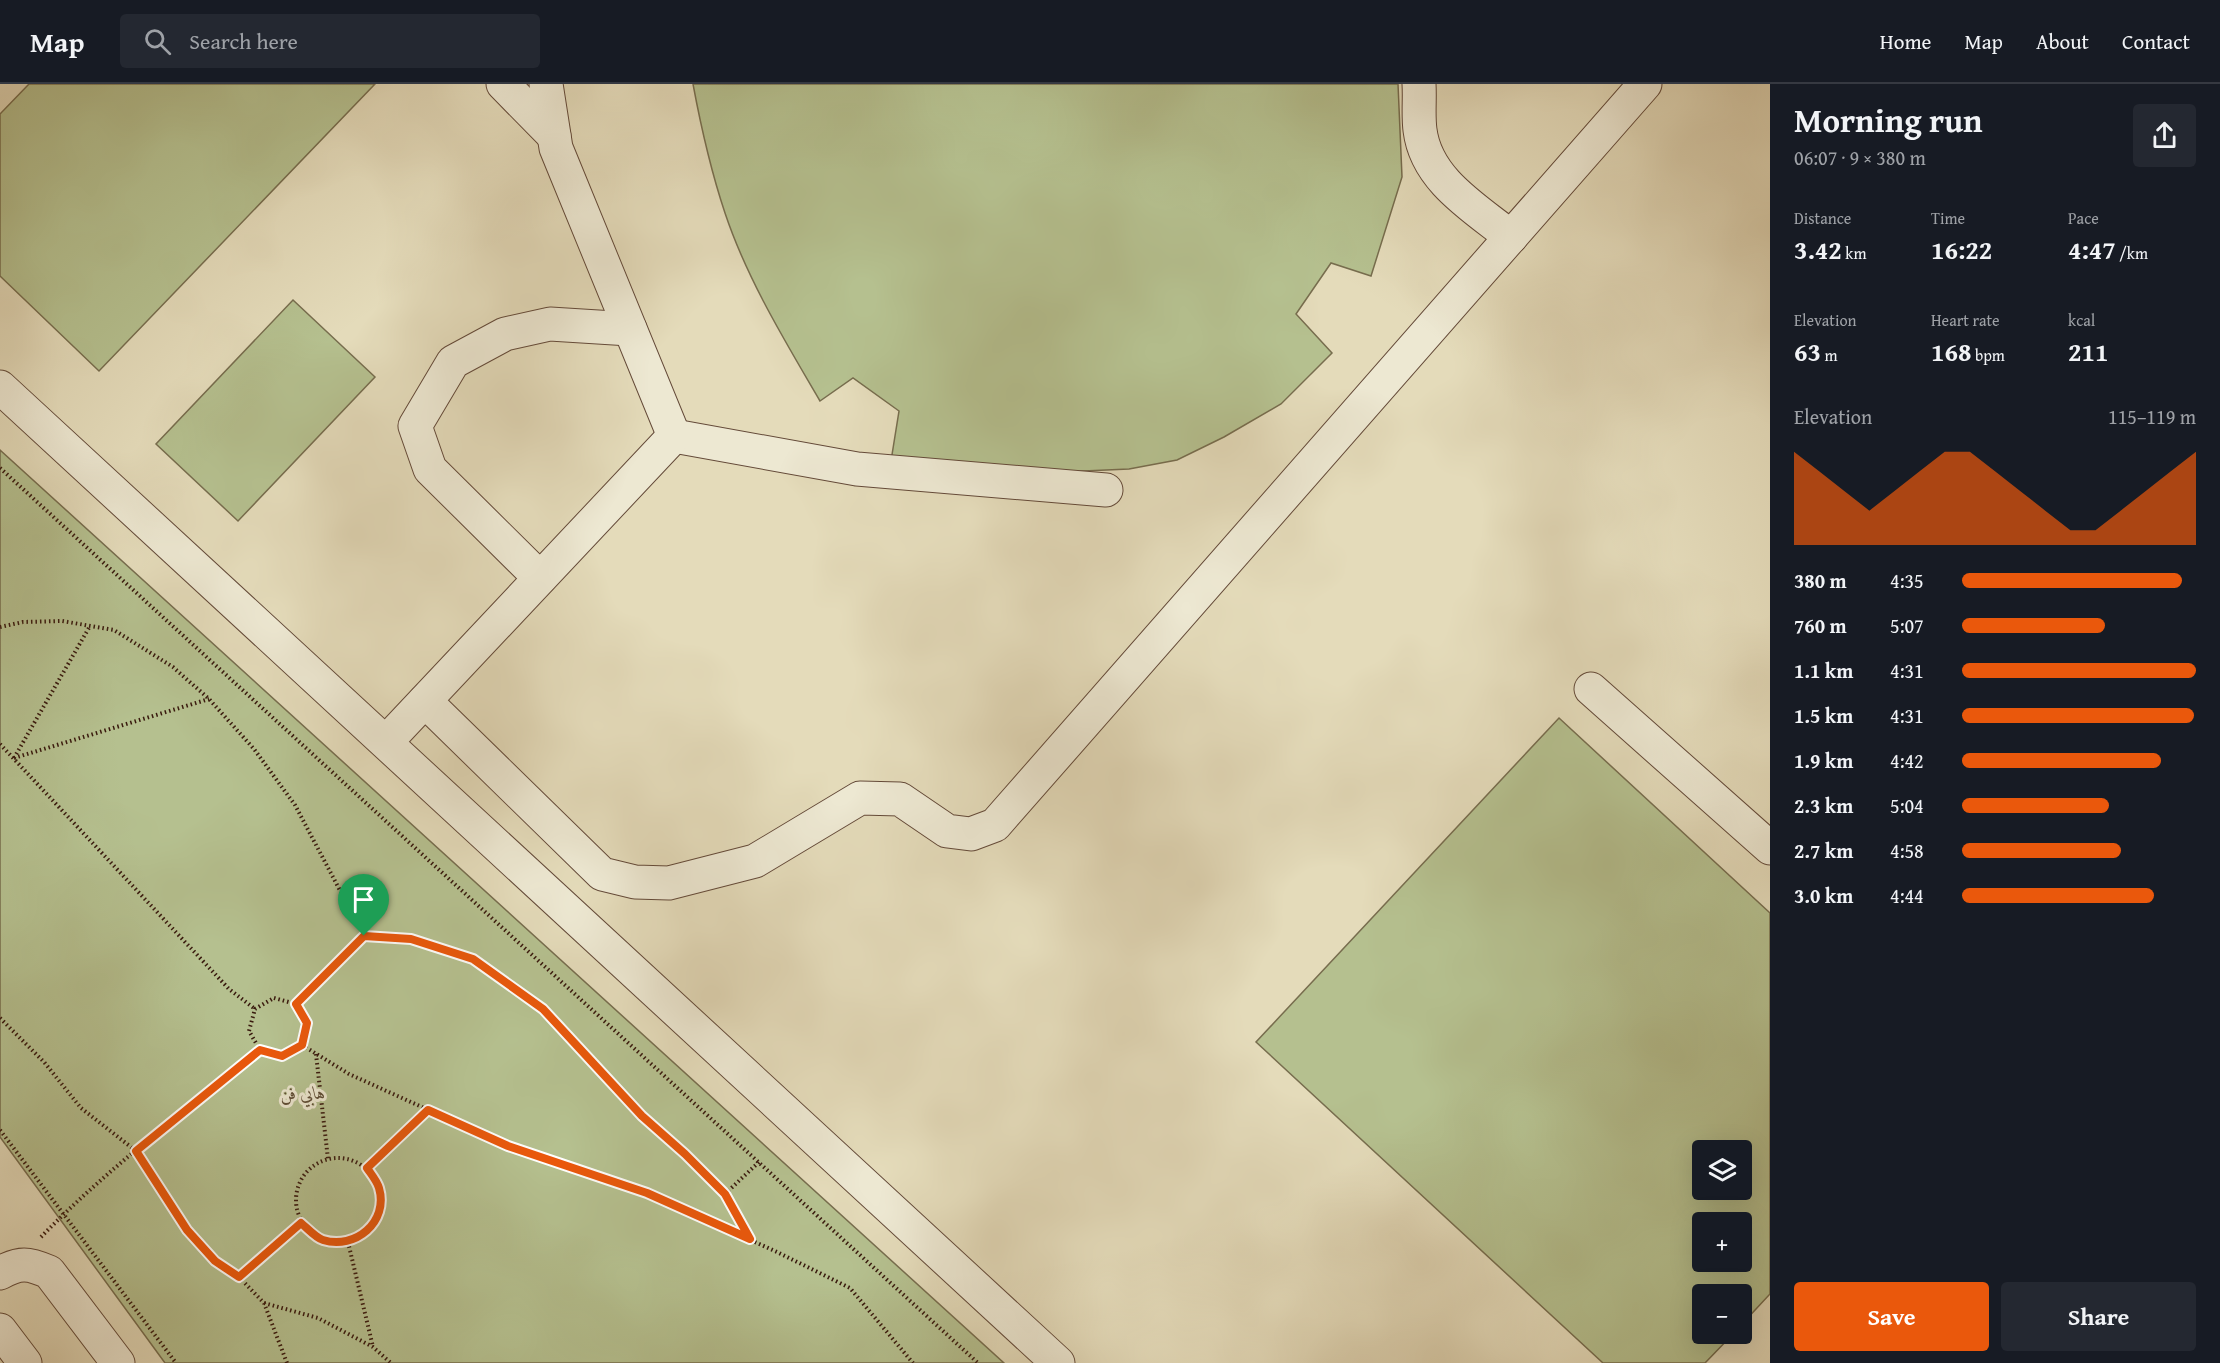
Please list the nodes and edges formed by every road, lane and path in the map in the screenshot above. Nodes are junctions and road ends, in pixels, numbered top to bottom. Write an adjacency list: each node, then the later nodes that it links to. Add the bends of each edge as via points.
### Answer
1 (503, 84): 5 (street)
2 (546, 84): 5 (street)
3 (1419, 84): 6 (street, via 1420,132 1430,163 1449,187)
4 (1645, 84): 6 (street)
5 (554, 136): 7 (street)
6 (1511, 237): 17 (street, via 995,825 971,834 947,831 900,798 860,798 755,861 669,883 635,882 602,874)
7 (630, 329): 9 (street); 12 (street, via 550,324 505,333 453,362 415,426 430,469)
8 (0, 387): 18 (street)
9 (674, 436): 11 (street, via 857,469); 12 (street)
10 (0, 468): 33 (path)
11 (1106, 490)
12 (540, 578): 17 (street)
13 (90, 626): 14 (path, via 62,621); 16 (path, via 114,630 173,667); 20 (path)
14 (0, 627)
15 (1591, 689): 21 (street)
16 (209, 699): 20 (path); 22 (path, via 254,749 295,805)
17 (425, 701): 18 (street)
18 (386, 742): 52 (street)
19 (0, 744): 20 (path)
20 (14, 758): 24 (path, via 229,988)
21 (1770, 848)
22 (364, 936): 23 (path); 35 (path, via 411,939 482,965 543,1009 642,1116)
23 (296, 1004): 24 (path, via 274,998); 26 (path, via 307,1023)
24 (255, 1009): 27 (path, via 249,1031)
25 (0, 1018): 31 (path, via 44,1062 81,1108)
26 (302, 1045): 27 (path, via 282,1056); 28 (path)
27 (260, 1050): 31 (path)
28 (316, 1054): 29 (path, via 349,1074); 32 (path)
29 (428, 1110): 34 (path); 38 (path, via 508,1146 647,1193)
30 (0, 1130): 36 (path)
31 (136, 1151): 36 (path); 41 (path, via 187,1230 215,1261)
32 (328, 1159): 34 (path, via 348,1159); 37 (path, via 305,1173 295,1197)
33 (759, 1162): 35 (path); 51 (path)
34 (367, 1168): 39 (path, via 379,1188 380,1211 369,1231)
35 (725, 1194): 38 (path)
36 (65, 1213): 40 (path); 47 (path)
37 (301, 1223): 39 (path, via 322,1240); 41 (path)
38 (750, 1239): 50 (path, via 850,1288)
39 (348, 1242): 44 (path)
40 (7, 1269): 46 (street, via 32,1264 49,1272)
41 (239, 1277): 42 (path)
42 (264, 1302): 44 (path, via 318,1318); 48 (path)
43 (0, 1330): 45 (street)
44 (373, 1347): 49 (path)
45 (25, 1363)
46 (118, 1363)
47 (176, 1363)
48 (287, 1363)
49 (391, 1363)
50 (913, 1363)
51 (978, 1363)
52 (1058, 1363)

